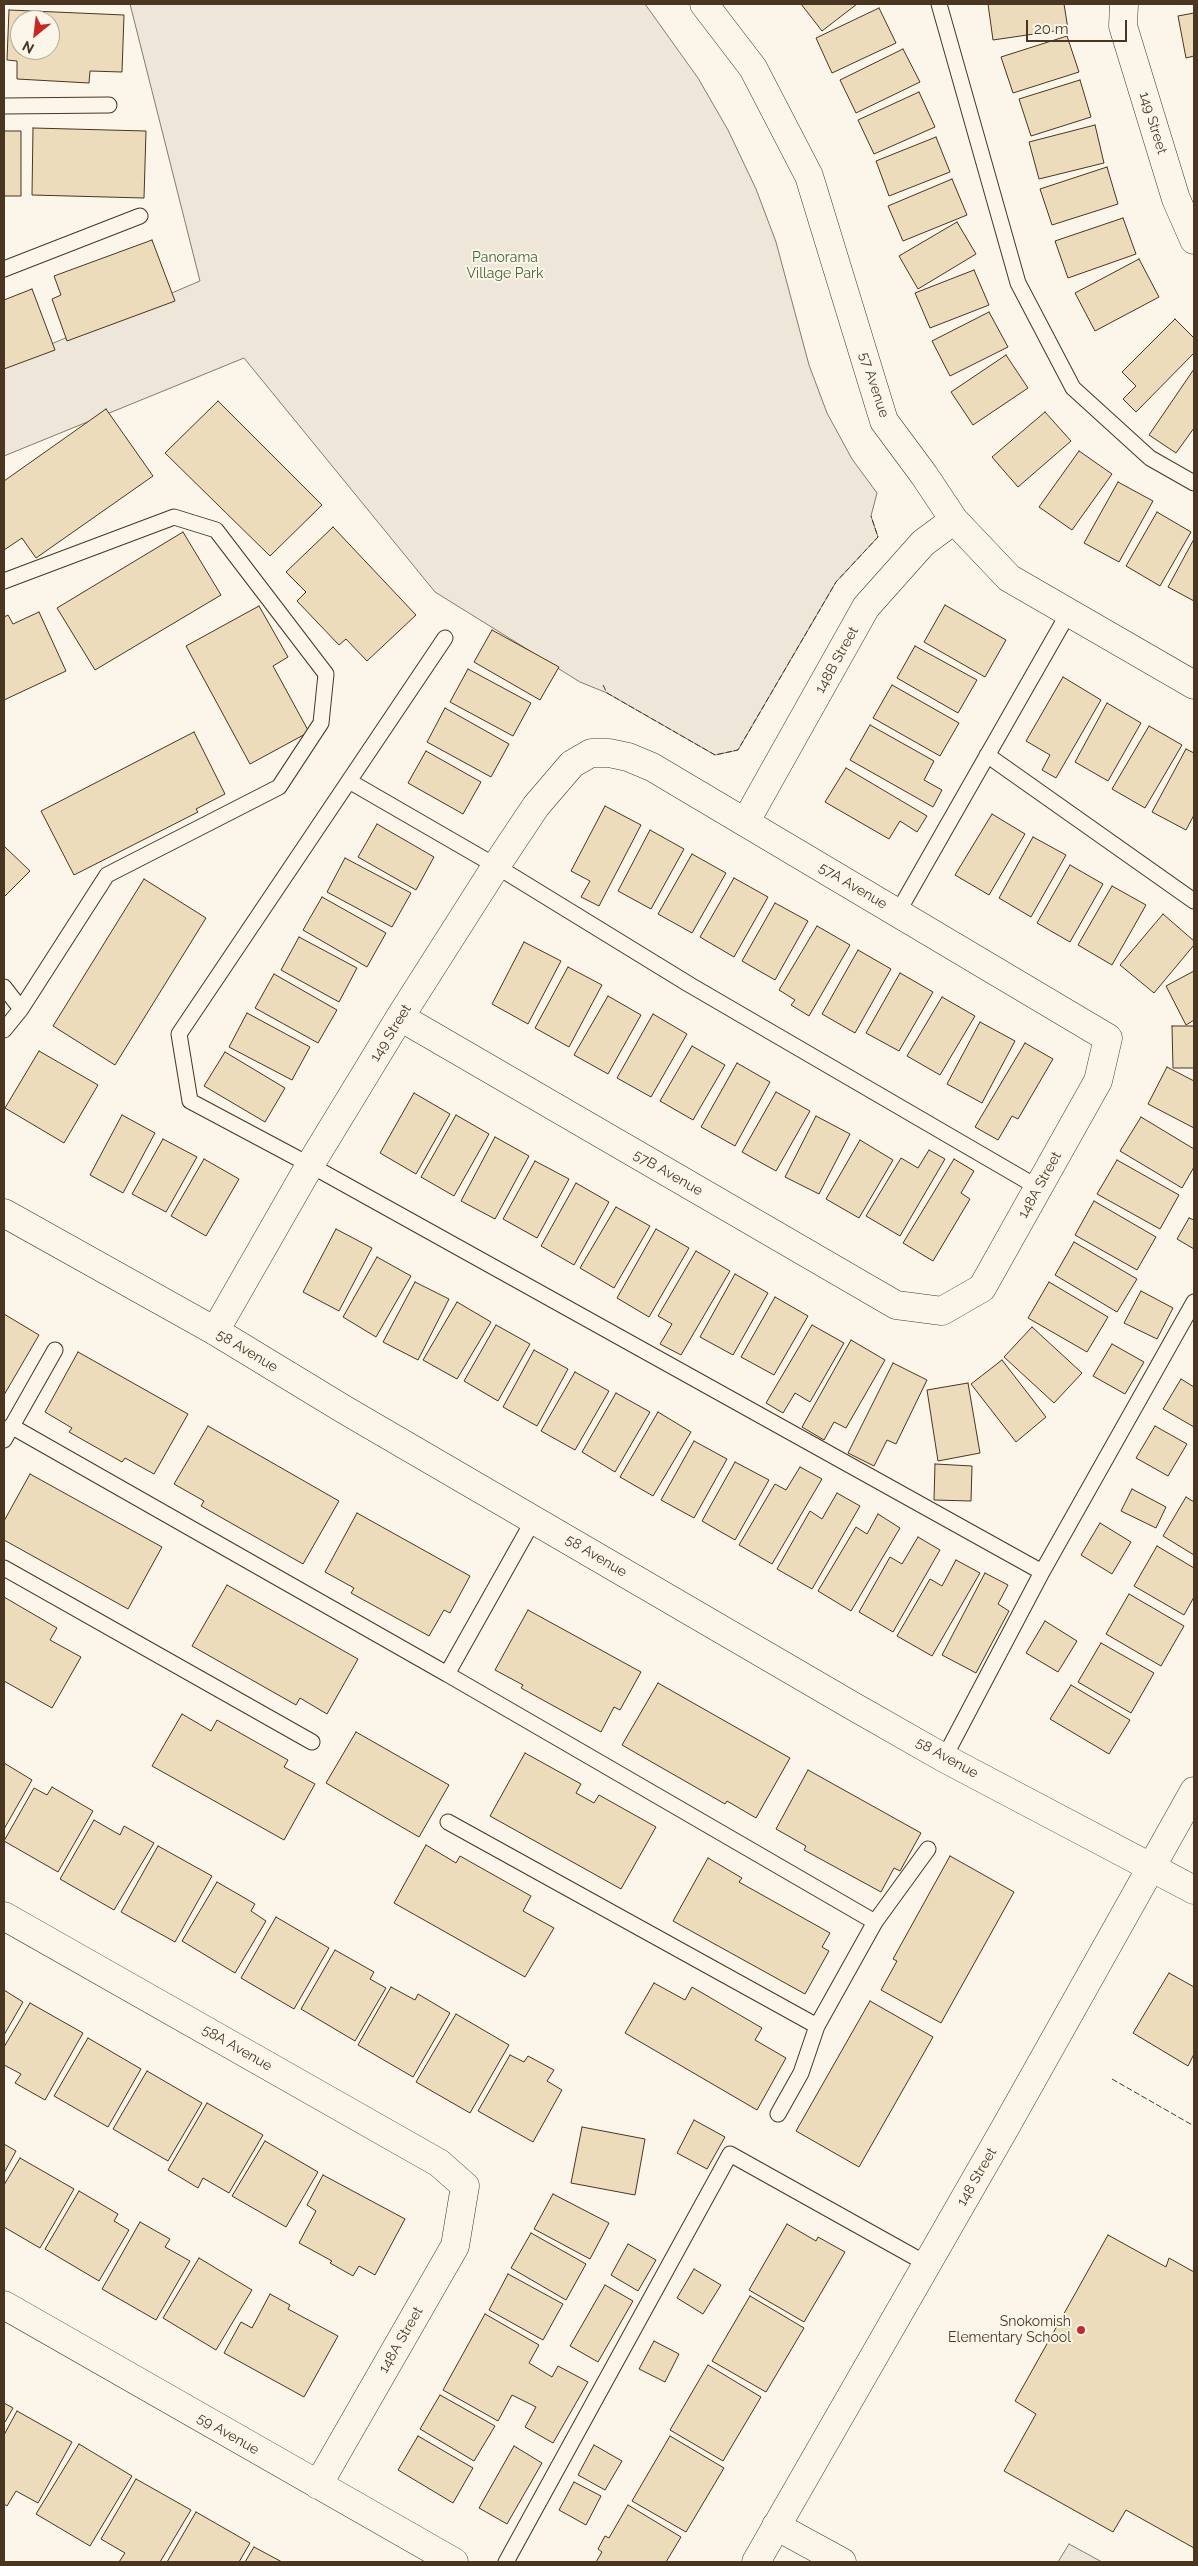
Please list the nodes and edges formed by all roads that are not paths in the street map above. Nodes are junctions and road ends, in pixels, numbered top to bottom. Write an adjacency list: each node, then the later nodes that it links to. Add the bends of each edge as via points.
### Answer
1 (704, 4): 10 (street, 57 Avenue, via 753,68 809,176 884,421)
2 (939, 4): 9 (lane, via 1018,283 1073,388 1150,458)
3 (1124, 4): 7 (street, 149 Street, via 1123,26 1176,199)
4 (109, 105): 5 (lane)
5 (4, 106)
6 (140, 216): 8 (lane)
7 (1194, 240)
8 (4, 269)
9 (1194, 483)
10 (954, 520): 12 (street, 57 Avenue, via 1009,578); 18 (street, 148B Street, via 923,543 866,607)
11 (4, 580): 23 (lane, via 174,517 216,530 326,674 321,723 279,787 107,875)
12 (1069, 612): 14 (street, 57 Avenue); 16 (lane)
13 (445, 638): 17 (lane)
14 (1194, 685)
15 (592, 753): 18 (street, 57A Avenue, via 628,757 652,767); 19 (street, 149 Street, via 572,764 536,806)
16 (987, 755): 20 (lane); 21 (lane)
17 (349, 781): 19 (lane); 27 (lane, via 179,1034 190,1101)
18 (746, 821): 21 (street, 57A Avenue)
19 (496, 866): 24 (street, 149 Street); 28 (lane, via 690,985)
20 (1194, 901)
21 (898, 912): 26 (street, 57A Avenue)
22 (4, 987): 23 (lane)
23 (22, 1009): 25 (lane)
24 (400, 1017): 27 (street, 149 Street); 31 (street, 57B Avenue, via 896,1305)
25 (4, 1030)
26 (1108, 1038): 28 (street, 148A Street, via 1098,1081)
27 (310, 1165): 32 (street, 149 Street); 38 (lane)
28 (1039, 1188): 31 (street, 148A Street, via 982,1288)
29 (4, 1212): 32 (street, 58 Avenue)
30 (1194, 1302): 38 (lane)
31 (942, 1311)
32 (215, 1331): 36 (street, 58 Avenue)
33 (55, 1350): 34 (lane)
34 (11, 1426): 35 (lane); 39 (lane)
35 (4, 1440)
36 (534, 1518): 39 (lane); 41 (street, 58 Avenue, via 730,1636)
37 (4, 1568): 40 (lane)
38 (1042, 1572): 41 (lane)
39 (447, 1674): 48 (lane)
40 (312, 1742)
41 (944, 1758): 45 (street, 58 Avenue)
42 (1194, 1791): 45 (street, 148 Street)
43 (448, 1822): 49 (lane)
44 (928, 1849): 48 (lane)
45 (1152, 1866): 46 (street, 58 Avenue); 52 (street, 148 Street)
46 (1194, 1890)
47 (4, 1916): 51 (street, 58A Avenue, via 439,2163)
48 (874, 1922): 49 (lane)
49 (816, 2026): 50 (lane, via 801,2073)
50 (778, 2114)
51 (465, 2186): 54 (street, 148A Street, via 455,2246)
52 (927, 2264): 55 (street, 148 Street); 57 (lane, via 730,2154)
53 (4, 2305): 54 (street, 59 Avenue)
54 (318, 2486): 56 (street, 59 Avenue)
55 (776, 2526): 58 (street, 148 Street); 59 (street)
56 (454, 2562)
57 (506, 2562)
58 (756, 2562)
59 (842, 2562)

